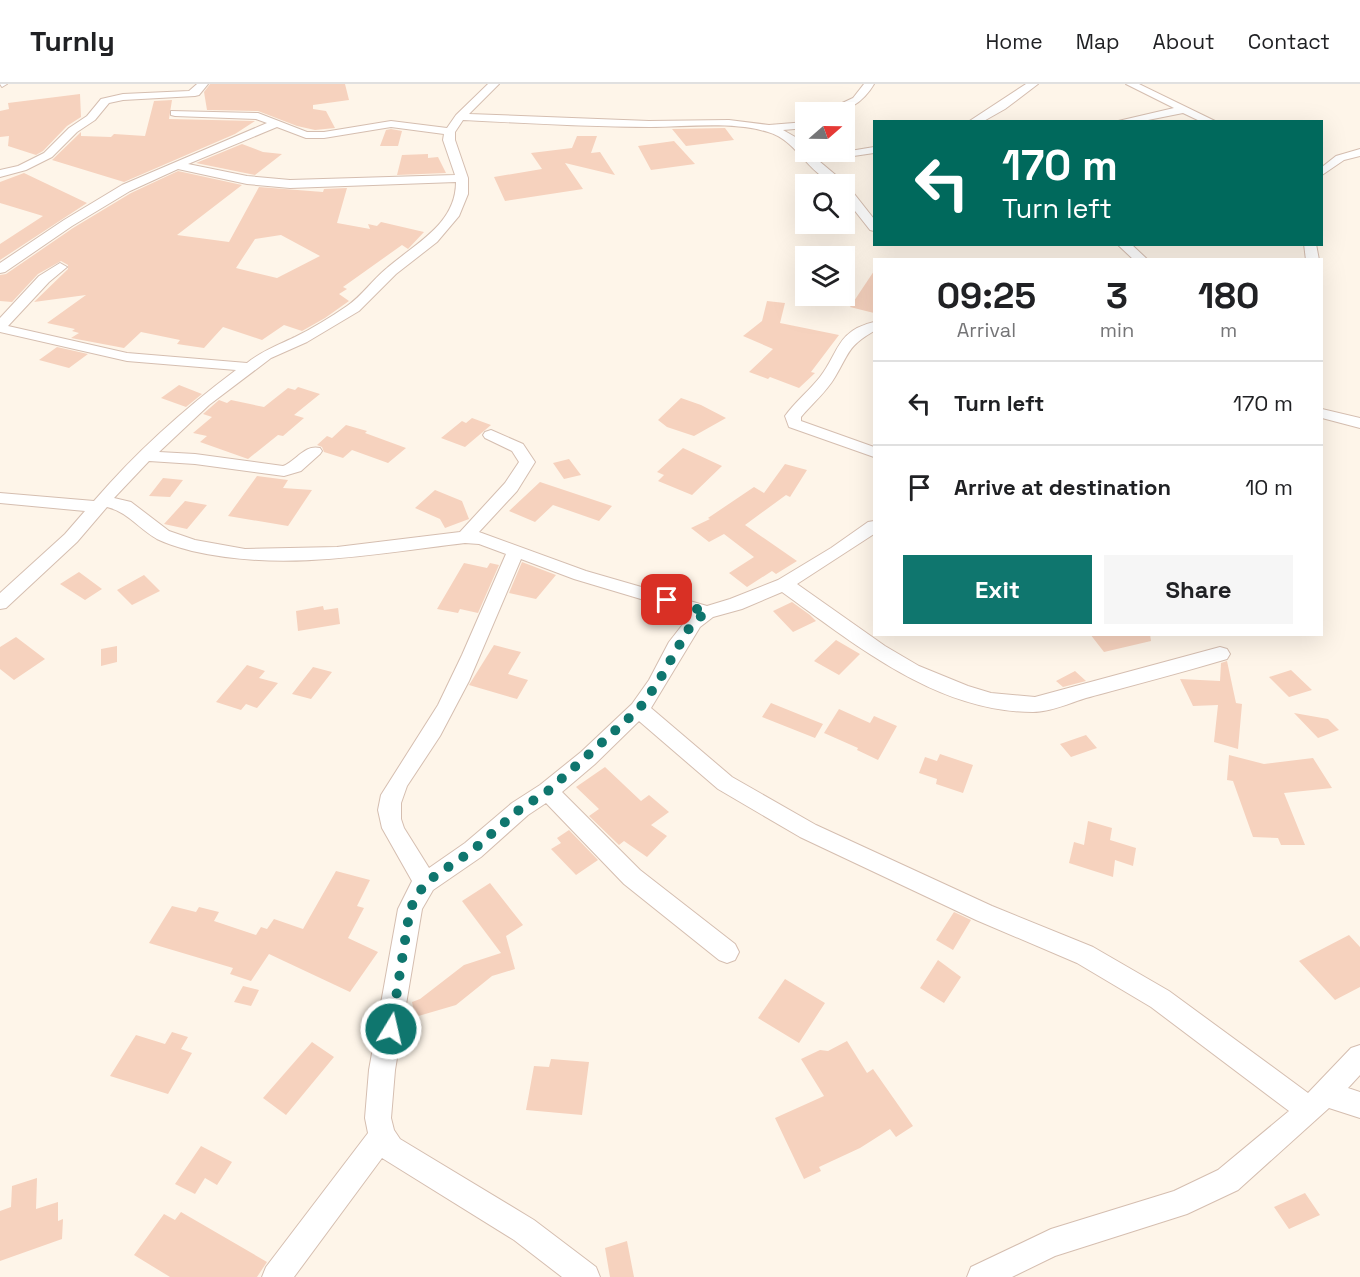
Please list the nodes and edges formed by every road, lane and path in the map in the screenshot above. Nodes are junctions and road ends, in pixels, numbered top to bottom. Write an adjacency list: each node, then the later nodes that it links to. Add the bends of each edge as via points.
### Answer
1 (203, 84): 24 (street, via 195,93 105,101 48,155)
2 (494, 84): 9 (street)
3 (869, 84): 6 (street)
4 (1033, 84): 10 (street)
5 (1131, 84): 7 (street)
6 (855, 103)
7 (1185, 109): 11 (street); 12 (street)
8 (175, 113): 13 (street, via 258,116)
9 (460, 117): 15 (street, via 729,123); 16 (street)
10 (977, 120)
11 (1129, 120)
12 (1208, 120)
13 (275, 123): 16 (street, via 313,135 391,124); 23 (street)
14 (795, 126): 15 (street)
15 (772, 129): 17 (street)
16 (450, 132): 28 (street)
17 (795, 142)
18 (873, 150): 20 (street)
19 (1360, 152): 25 (street, via 1340,158)
20 (855, 153)
21 (0, 162): 24 (street)
22 (812, 162): 27 (street)
23 (176, 165): 28 (street, via 247,180 290,184); 34 (street, via 95,206)
24 (22, 168): 26 (street)
25 (1323, 171)
26 (0, 174)
27 (828, 174)
28 (462, 178): 37 (street, via 462,194 453,216 422,249 391,271 354,308)
29 (855, 203): 30 (street)
30 (873, 226)
31 (1125, 246): 32 (street)
32 (1140, 258)
33 (60, 267): 35 (street)
34 (0, 269)
35 (0, 327): 37 (street, via 128,357)
36 (873, 327): 42 (street, via 843,347 828,377 793,416 794,424)
37 (247, 367): 43 (street)
38 (1323, 414): 39 (street)
39 (1360, 423)
40 (491, 435): 47 (street, via 518,446 527,462 511,487)
41 (314, 451): 43 (street, via 285,471)
42 (873, 452)
43 (145, 456): 45 (street)
44 (0, 498): 45 (street)
45 (101, 504): 47 (street, via 125,507 163,535 245,555 337,553); 50 (street, via 71,538)
46 (873, 527): 49 (street)
47 (465, 537): 48 (street, via 481,538)
48 (515, 552): 51 (street); 55 (street, via 438,723 388,807 398,838)
49 (784, 584): 51 (street); 52 (street, via 912,671 990,700 1035,705)
50 (0, 603)
51 (707, 612): 53 (street, via 693,622)
52 (1220, 654)
53 (639, 709): 54 (street); 58 (street, via 725,783 807,831 984,913 1085,954)
54 (548, 791): 55 (street); 56 (street, via 632,877)
55 (425, 883): 60 (street, via 410,909 382,1070 378,1118)
56 (727, 951)
57 (1360, 1057): 58 (street)
58 (1317, 1102): 59 (street); 63 (street, via 1228,1180 1177,1204 1051,1242)
59 (1360, 1105)
60 (382, 1136): 61 (street); 62 (street, via 391,1148 524,1230)
61 (276, 1277)
62 (586, 1277)
63 (981, 1277)

